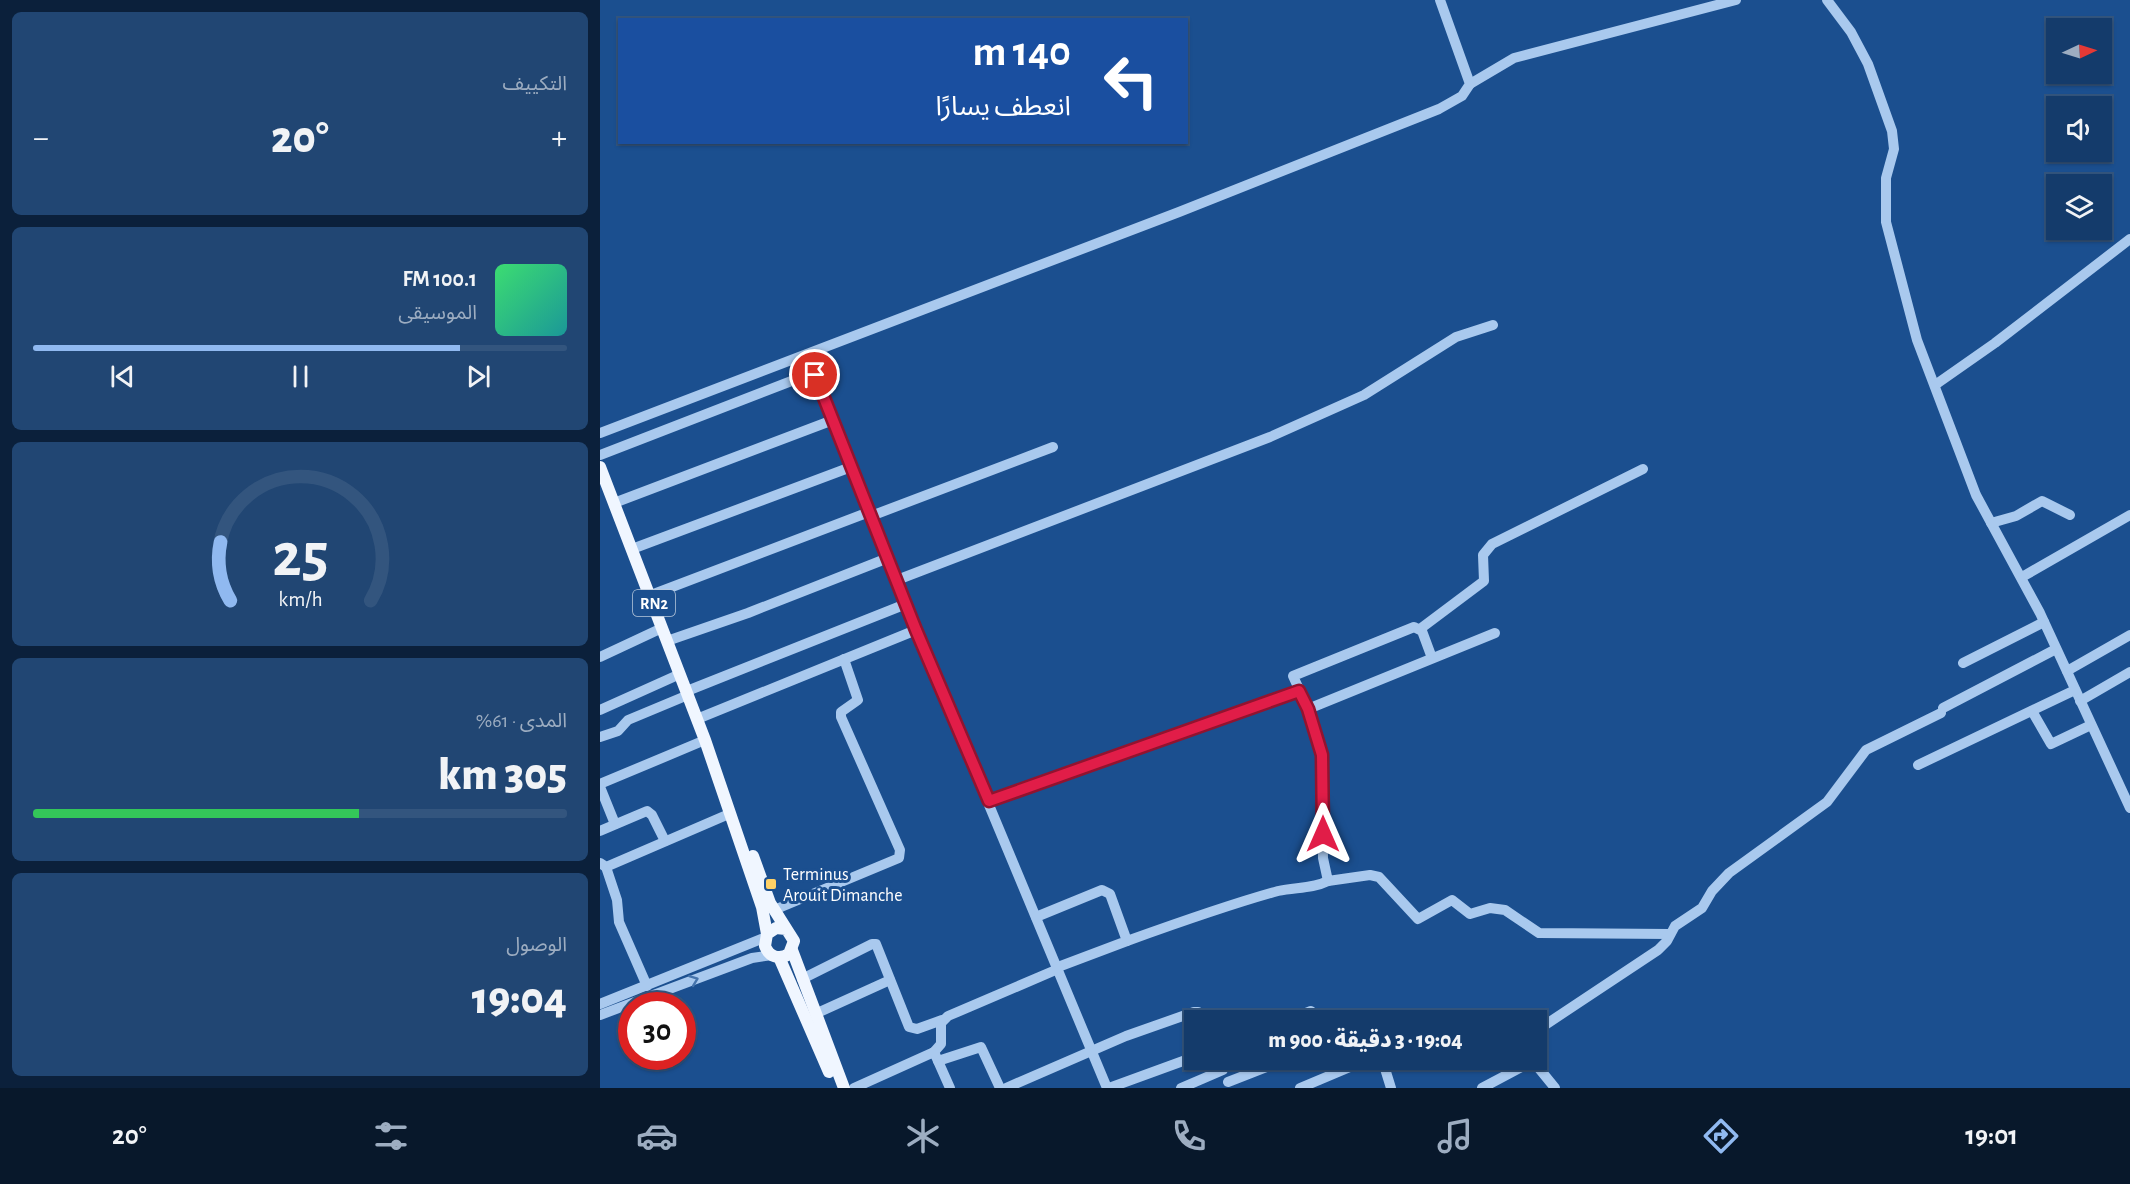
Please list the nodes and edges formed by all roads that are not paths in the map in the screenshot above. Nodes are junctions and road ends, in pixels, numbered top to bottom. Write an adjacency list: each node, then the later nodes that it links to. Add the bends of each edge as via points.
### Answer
1 (1440, 0): 4 (street)
2 (1736, 0): 4 (street, via 1514,58)
3 (1827, 0): 7 (street, via 1868,64 1892,131 1894,149 1886,178 1886,222 1905,298)
4 (1470, 84): 9 (street, via 1452,102 1402,124)
5 (2130, 239): 7 (street)
6 (1493, 325): 23 (street, via 1456,337 1364,395 1270,437)
7 (1935, 385): 19 (street, via 1976,495)
8 (833, 420): 11 (street, via 812,374); 13 (street); 15 (street)
9 (600, 433)
10 (1053, 447): 16 (street)
11 (600, 455)
12 (600, 467): 15 (main road, RN2)
13 (851, 467): 16 (street); 20 (street)
14 (1643, 469): 28 (street, via 1492,544 1483,555 1484,581)
15 (614, 503): 20 (main road, RN2)
16 (870, 514): 21 (street); 24 (street)
17 (2070, 515): 19 (street, via 2042,501 2016,516)
18 (2130, 515): 22 (street)
19 (1991, 523): 22 (street)
20 (632, 549): 24 (main road, RN2)
21 (888, 558): 23 (street); 32 (street)
22 (2022, 577): 26 (street)
23 (897, 580): 25 (street)
24 (651, 595): 27 (main road, RN2)
25 (906, 604): 29 (street); 43 (street)
26 (2044, 622): 33 (street); 37 (street)
27 (662, 628): 32 (main road, RN2); 34 (street)
28 (1420, 629): 35 (street); 42 (street, via 1413,627 1293,676)
29 (916, 630): 36 (street); 55 (street)
30 (1495, 633): 35 (street)
31 (2130, 635): 38 (street)
32 (667, 641): 40 (main road, RN2)
33 (2056, 649): 38 (street); 66 (street, via 1866,750 1827,802 1729,873 1702,908 1675,926)
34 (600, 657)
35 (1431, 658): 45 (street)
36 (844, 659): 48 (street); 63 (street, via 858,700 841,712 841,717 900,850 899,858)
37 (1963, 663)
38 (2067, 671): 41 (street)
39 (2130, 672): 44 (street)
40 (680, 674): 43 (main road, RN2); 46 (street)
41 (2075, 690): 44 (street); 47 (street)
42 (1299, 691): 45 (street); 55 (street)
43 (687, 693): 48 (main road, RN2); 50 (street)
44 (2080, 701): 49 (street)
45 (1308, 709): 62 (street, via 1322,755 1323,858)
46 (600, 710)
47 (2032, 711): 49 (street, via 2051,744); 52 (street)
48 (697, 719): 51 (main road, RN2)
49 (2091, 725): 54 (street)
50 (600, 737)
51 (705, 740): 53 (street); 57 (main road, RN2); 63 (main road, RN2)
52 (1918, 765)
53 (600, 785): 58 (street)
54 (2127, 795): 56 (street)
55 (989, 801): 64 (street)
56 (2130, 808)
57 (729, 814): 60 (street); 67 (main road, RN2, via 762,907)
58 (615, 825): 59 (street); 60 (street, via 647,811)
59 (600, 831)
60 (665, 841): 61 (street)
61 (603, 865): 74 (street, via 617,900 619,922)
62 (1328, 881): 66 (street, via 1370,875 1379,878 1418,919 1452,900 1470,914 1493,908 1512,913 1537,933); 68 (street, via 1212,910)
63 (774, 910): 65 (main road, RN2)
64 (1036, 917): 68 (street, via 1107,890); 71 (street)
65 (786, 929): 67 (main road, via 776,928); 69 (main road, RN2, via 793,936)
66 (1670, 934): 80 (street, via 1658,950)
67 (766, 936): 70 (main road, RN2, via 765,946); 74 (street)
68 (1127, 941): 71 (street)
69 (792, 950): 70 (main road); 72 (main road, RN2)
70 (776, 956): 77 (street, one-way to 70, via 752,958); 90 (main road, RN2)
71 (1058, 968): 79 (street); 81 (street)
72 (802, 980): 73 (street, via 872,944 877,946); 76 (main road, RN2)
73 (890, 980): 76 (street); 79 (street, via 909,1027 917,1029)
74 (647, 986): 75 (street)
75 (600, 1004)
76 (815, 1014): 91 (main road, RN2)
77 (600, 1015)
78 (1184, 1015): 81 (street)
79 (942, 1020): 82 (street)
80 (1547, 1023)
81 (1092, 1051): 95 (street); 96 (street)
82 (936, 1057): 92 (street); 93 (street); 94 (street, via 981,1047)
83 (1184, 1061): 96 (street)
84 (1223, 1070): 88 (street); 97 (street)
85 (1262, 1070): 88 (street)
86 (1342, 1070): 98 (street)
87 (1385, 1070): 99 (street)
88 (1229, 1085)
89 (1488, 1087): 100 (street, via 1533,1061)
90 (836, 1088)
91 (844, 1088)
92 (854, 1088)
93 (950, 1088)
94 (1000, 1088)
95 (1006, 1088)
96 (1108, 1088)
97 (1181, 1088)
98 (1299, 1088)
99 (1391, 1088)
100 (1556, 1088)

